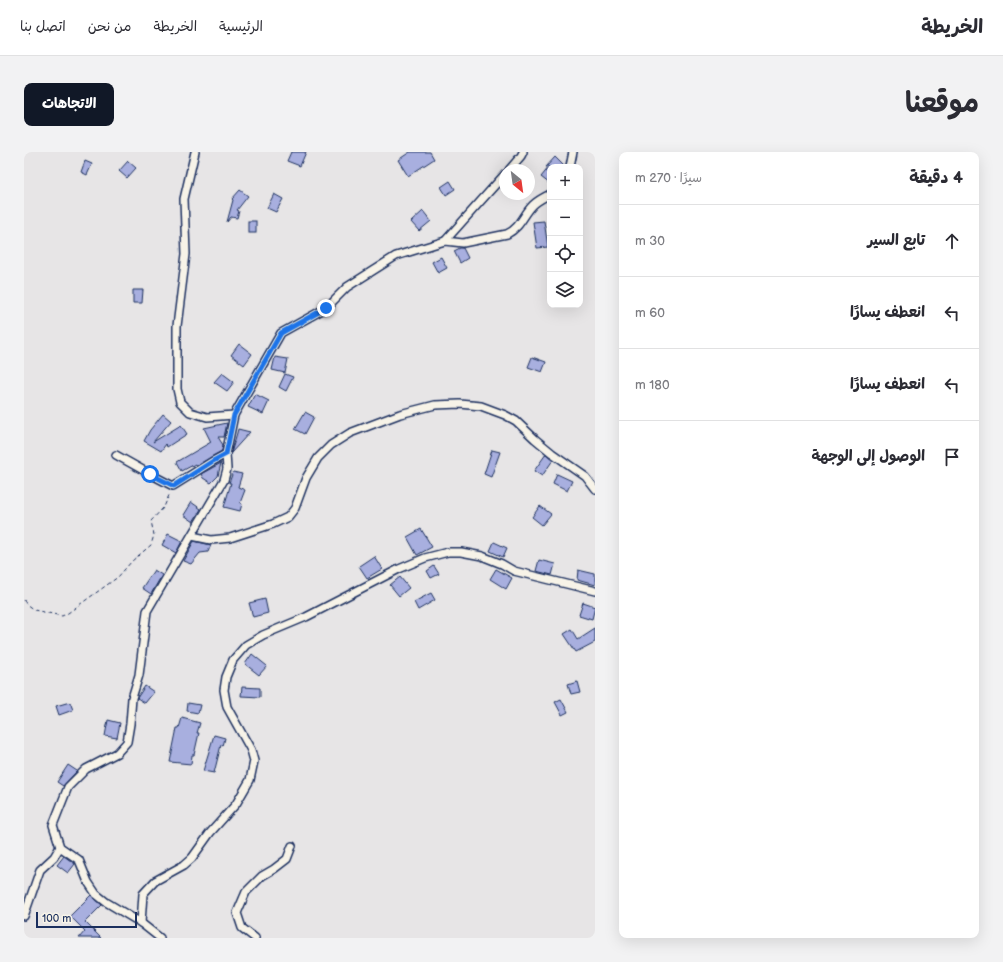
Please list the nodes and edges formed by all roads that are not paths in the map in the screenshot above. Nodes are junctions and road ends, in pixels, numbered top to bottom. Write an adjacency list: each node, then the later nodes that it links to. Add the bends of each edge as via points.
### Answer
1 (195, 152): 9 (street, via 184,199 186,254 177,326 177,389 180,402 190,412 207,417)
2 (523, 152): 4 (street)
3 (573, 152): 5 (street)
4 (514, 164)
5 (571, 164)
6 (499, 181): 8 (street)
7 (547, 196): 8 (street, via 533,204 514,231 463,243)
8 (445, 241): 9 (street, via 396,256 347,287 326,308 281,333)
9 (234, 415): 10 (street)
10 (226, 454): 11 (street, via 174,486); 13 (street, via 227,469 224,480)
11 (116, 455)
12 (595, 489): 13 (street, via 585,476 506,415 481,406 435,405 400,414 350,433 331,445 310,471 295,508 288,517 230,538 211,540)
13 (192, 536): 16 (street, via 147,612 127,742 117,753 86,769 68,787 54,825)
14 (595, 591): 18 (street, via 514,571 482,556 448,552 399,569 306,617 246,644 233,660 224,690 227,708 251,750 254,761 250,780 236,804 192,858 154,881 144,894)
15 (292, 846): 20 (street, via 287,860 262,876 246,892 237,913 242,928)
16 (60, 847): 17 (street, via 54,857 40,870); 18 (street, via 80,860 88,882 96,894)
17 (24, 916)
18 (141, 923): 19 (street)
19 (160, 938)
20 (255, 938)

